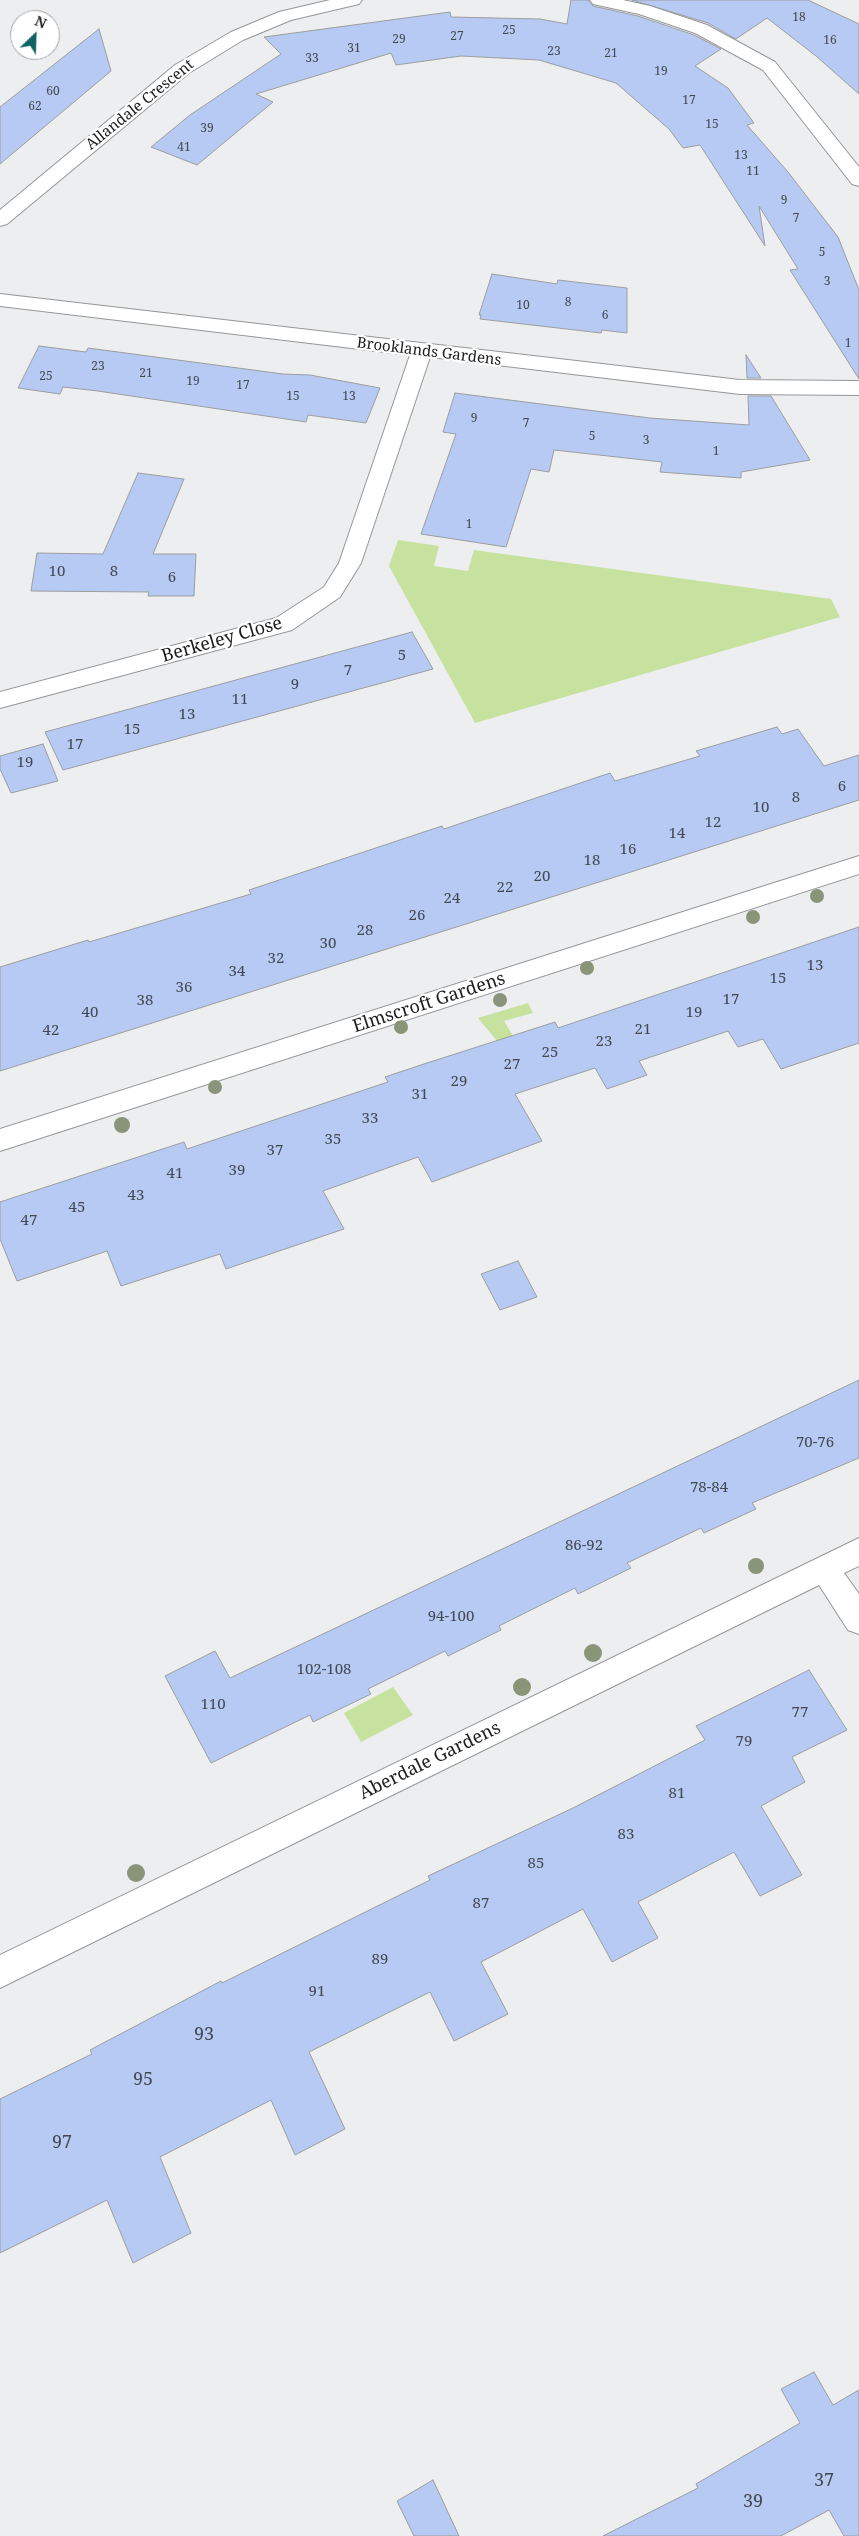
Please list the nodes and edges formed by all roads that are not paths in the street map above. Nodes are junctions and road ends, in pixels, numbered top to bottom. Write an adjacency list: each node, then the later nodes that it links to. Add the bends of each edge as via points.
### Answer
1 (353, 0): 4 (street, Allandale Crescent, via 285,16 237,36 182,69)
2 (599, 0): 3 (street, via 644,10 701,30 769,66)
3 (859, 180)
4 (0, 220)
5 (0, 300): 6 (street, Brooklands Gardens)
6 (422, 351): 7 (street, Brooklands Gardens, via 740,387); 8 (street, Berkeley Close, via 350,563 332,592 284,624)
7 (859, 388)
8 (0, 700)
9 (859, 865): 10 (street, Elmscroft Gardens)
10 (0, 1140)
11 (859, 1550): 12 (street, Aberdale Gardens)
12 (824, 1568): 13 (street); 14 (street, Aberdale Gardens)
13 (859, 1620)
14 (0, 1972)

